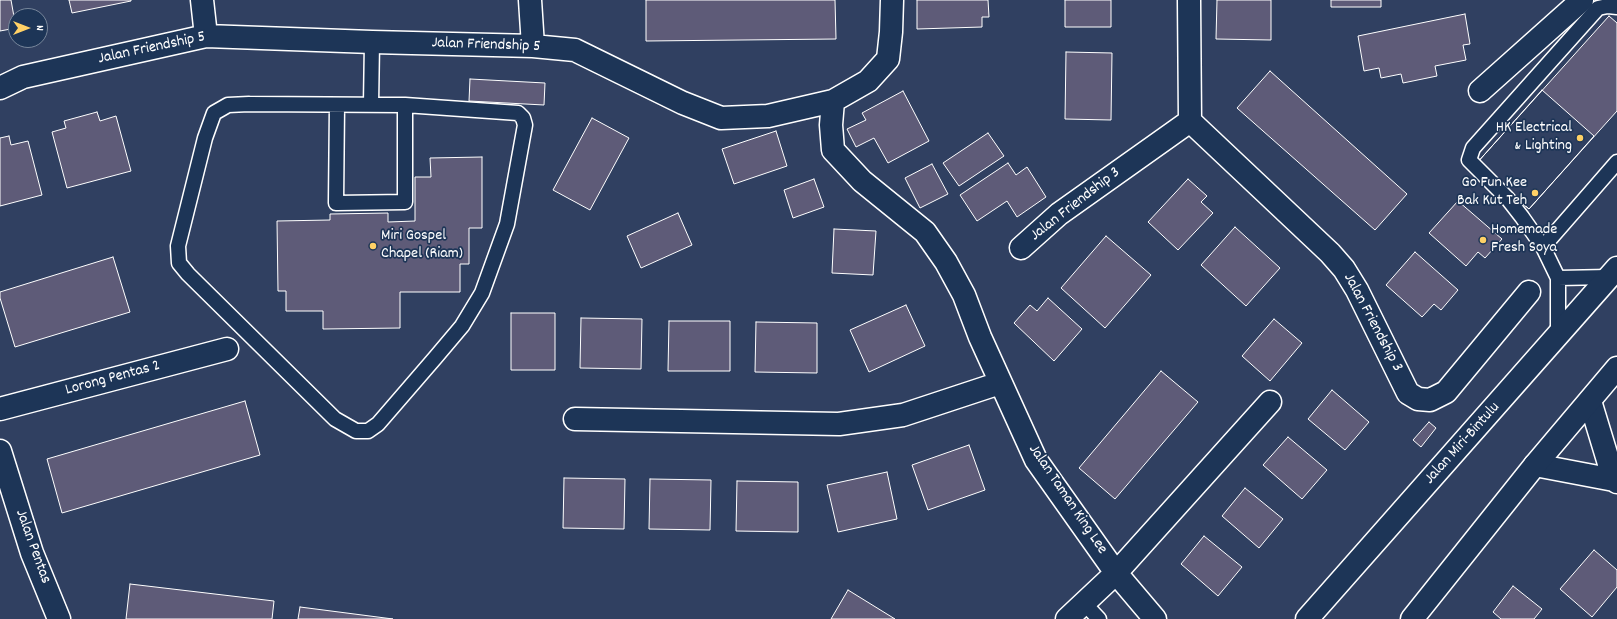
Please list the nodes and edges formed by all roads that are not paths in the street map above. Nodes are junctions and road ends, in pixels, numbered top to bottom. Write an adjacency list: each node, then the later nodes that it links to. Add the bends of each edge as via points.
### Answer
1 (202, 0): 7 (main road)
2 (530, 0): 9 (main road)
3 (892, 0): 12 (main road, Jalan Friendship 5, via 888,59 868,81)
4 (1189, 0): 16 (main road)
5 (1591, 3): 6 (lane); 11 (main road); 19 (lane, via 1473,148 1469,160 1508,199)
6 (1617, 7)
7 (206, 36): 8 (main road, Jalan Friendship 5); 10 (main road, Jalan Friendship 5, via 23,78)
8 (372, 42): 9 (main road, Jalan Friendship 5); 14 (lane)
9 (533, 46): 12 (main road, Jalan Friendship 5, via 575,50 683,103 721,118 768,116)
10 (0, 88)
11 (1480, 91)
12 (833, 101): 26 (main road, Jalan Taman King Lee, via 833,150 862,181 925,232 946,262 964,295)
13 (337, 105): 14 (lane); 15 (lane, via 336,203 405,202); 15 (lane, via 249,104 228,106 214,113 205,138 178,246 179,263 335,419 356,431 368,431 378,424 462,326 482,293 507,224 525,125 518,113)
14 (371, 105): 15 (lane)
15 (405, 105)
16 (1190, 121): 18 (main road, Jalan Friendship 3, via 1059,214); 22 (main road, Jalan Friendship 3, via 1344,269 1408,393 1418,400 1430,400 1446,392)
17 (1617, 162): 19 (lane)
18 (1021, 248)
19 (1543, 248): 21 (lane)
20 (1613, 272): 21 (lane); 23 (main road, Jalan Miri-Bintulu)
21 (1558, 278): 23 (lane)
22 (1529, 292)
23 (1558, 336): 41 (main road, Jalan Miri-Bintulu)
24 (227, 349): 29 (main road, Lorong Pentas 2)
25 (1617, 368): 27 (main road)
26 (1000, 383): 30 (main road, via 903,415 838,424); 35 (main road, Jalan Taman King Lee, via 1036,460)
27 (1590, 401): 32 (main road); 34 (main road)
28 (1270, 402): 35 (main road)
29 (0, 409)
30 (575, 419)
31 (0, 450): 33 (main road, Jalan Pentas)
32 (1535, 466): 34 (main road); 42 (main road)
33 (3, 473): 37 (main road, Jalan Pentas)
34 (1616, 481)
35 (1116, 573): 36 (main road, Jalan Taman King Lee); 40 (main road, Jalan Taman King Lee)
36 (1084, 603): 38 (main road, Jalan Taman King Lee); 39 (lane)
37 (59, 619)
38 (1067, 619)
39 (1099, 619)
40 (1155, 619)
41 (1308, 619)
42 (1412, 619)

